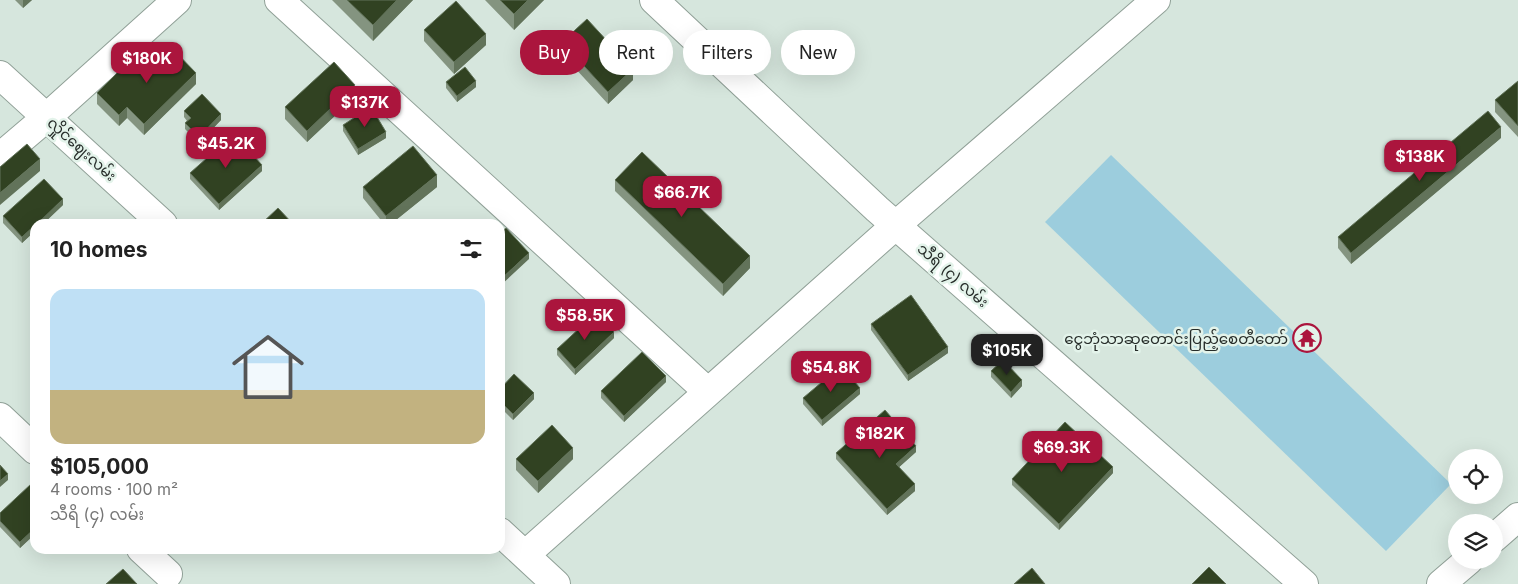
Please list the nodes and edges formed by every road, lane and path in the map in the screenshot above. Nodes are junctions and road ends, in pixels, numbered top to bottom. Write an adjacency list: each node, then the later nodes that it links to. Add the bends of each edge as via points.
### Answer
1 (177, 0): 6 (street)
2 (279, 0): 10 (street)
3 (654, 0): 9 (street, သီရိ (၄) လမ်း)
4 (1156, 0): 9 (street)
5 (0, 75): 6 (street, လှိုင်ဈေးလမ်း)
6 (47, 117): 7 (street); 8 (street, လှိုင်ဈေးလမ်း)
7 (0, 157)
8 (158, 219)
9 (896, 225): 10 (street); 21 (street, သီရိ (၄) လမ်း)
10 (708, 392): 17 (street)
11 (0, 417): 12 (street)
12 (30, 445)
13 (1518, 517): 14 (street)
14 (1503, 530)
15 (505, 537): 17 (street)
16 (146, 554): 19 (street)
17 (525, 555): 20 (street)
18 (1458, 569): 22 (street)
19 (168, 574)
20 (556, 584)
21 (1304, 584)
22 (1441, 584)

